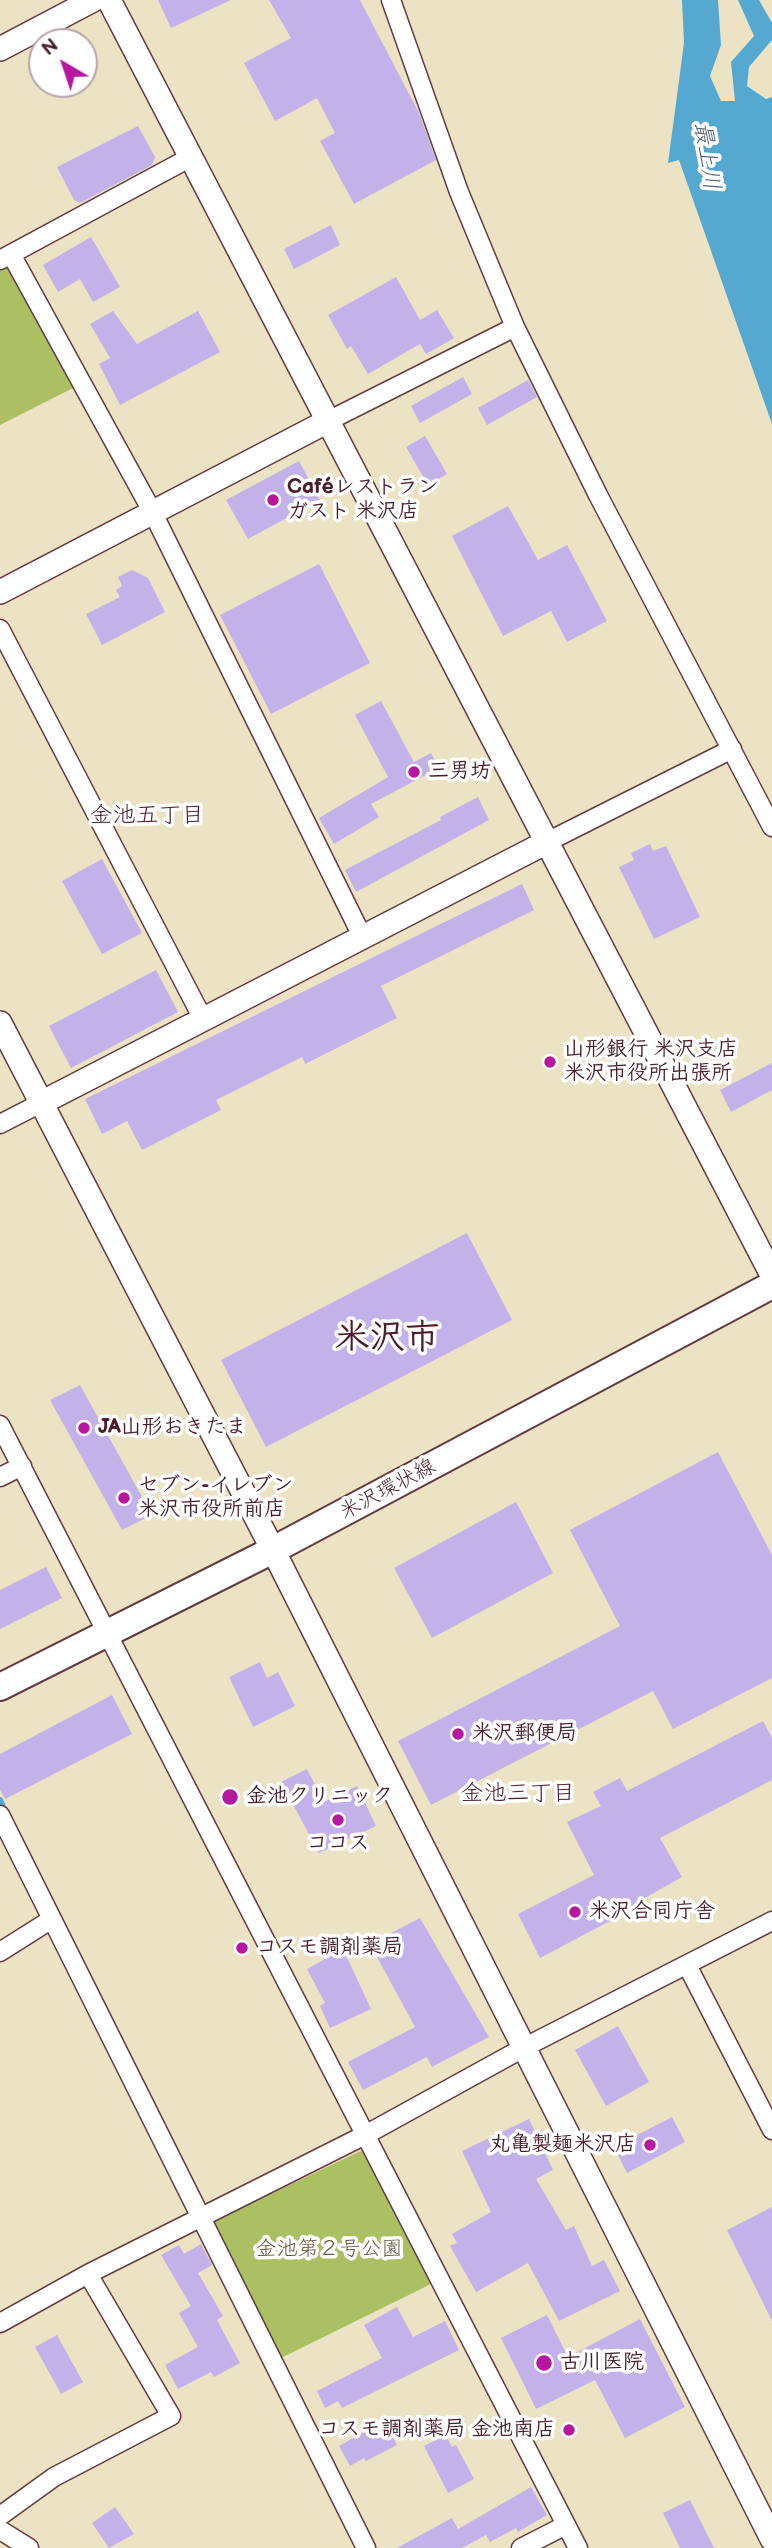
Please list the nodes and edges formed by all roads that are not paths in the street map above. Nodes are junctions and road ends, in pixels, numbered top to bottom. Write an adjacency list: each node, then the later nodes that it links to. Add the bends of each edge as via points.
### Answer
1 (93, 0): 4 (street)
2 (109, 0): 5 (street)
3 (391, 0): 7 (street, via 459,192)
4 (0, 49)
5 (191, 157): 6 (street); 8 (street)
6 (6, 257): 9 (street)
7 (515, 327): 8 (street); 12 (street)
8 (328, 421): 9 (street); 14 (street)
9 (153, 513): 10 (street); 15 (street)
10 (0, 592)
11 (0, 629): 16 (street)
12 (732, 749): 13 (street); 14 (street)
13 (772, 827)
14 (547, 842): 15 (street); 20 (street)
15 (362, 936): 16 (street)
16 (203, 1019): 18 (street)
17 (0, 1023): 18 (street)
18 (41, 1103): 19 (street); 25 (street)
19 (0, 1124)
20 (772, 1275)
21 (772, 1285): 25 (main road, 米沢環状線)
22 (0, 1425): 23 (street)
23 (22, 1466): 24 (street); 26 (street)
24 (0, 1477)
25 (273, 1550): 26 (main road, 米沢環状線); 33 (street)
26 (108, 1631): 27 (main road, 米沢環状線); 35 (street)
27 (0, 1687)
28 (0, 1815): 29 (street)
29 (52, 1919): 31 (street); 36 (street)
30 (772, 1921): 32 (street)
31 (0, 1951)
32 (687, 1965): 33 (street); 34 (street)
33 (525, 2047): 35 (street); 42 (street)
34 (772, 2130)
35 (367, 2134): 36 (street); 40 (street)
36 (201, 2216): 37 (street); 44 (street)
37 (88, 2274): 38 (street); 39 (street, via 172,2416 54,2477)
38 (0, 2323)
39 (0, 2516)
40 (566, 2525): 45 (street); 46 (street)
41 (0, 2530): 43 (street)
42 (772, 2539)
43 (29, 2548)
44 (366, 2548)
45 (521, 2548)
46 (578, 2548)

